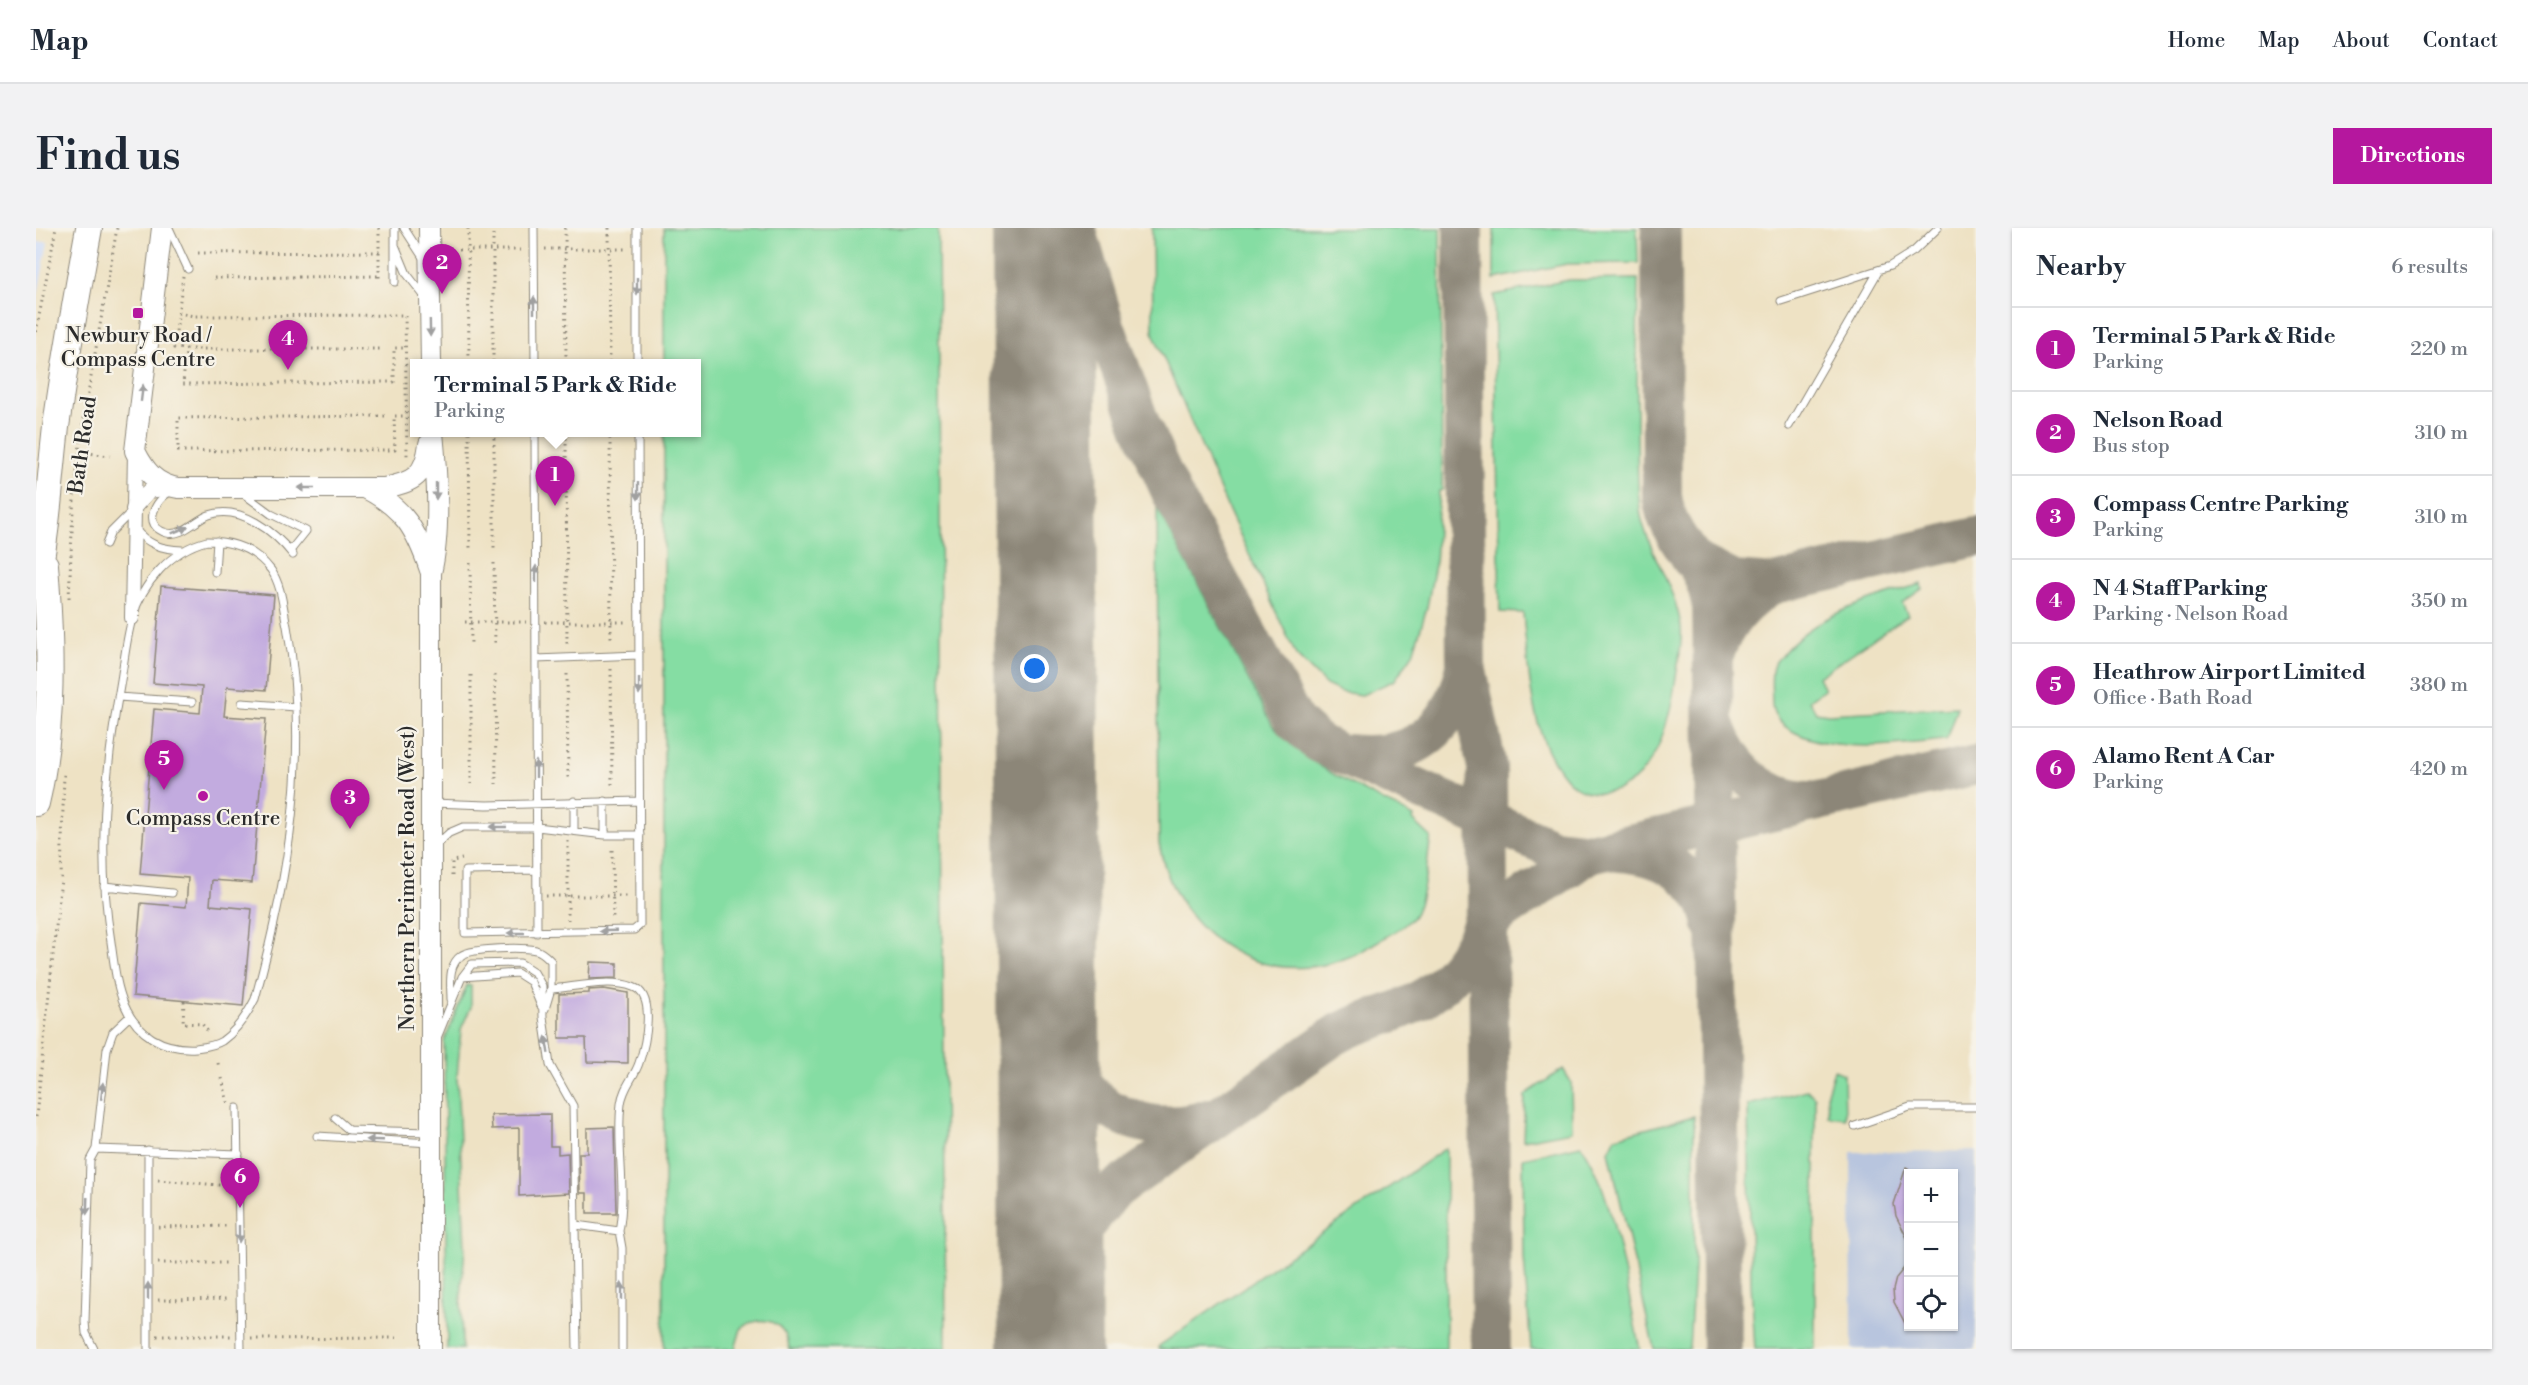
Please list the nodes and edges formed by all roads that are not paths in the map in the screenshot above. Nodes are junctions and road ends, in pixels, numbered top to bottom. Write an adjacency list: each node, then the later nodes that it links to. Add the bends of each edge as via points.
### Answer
1 (89, 228): 31 (highway, Bath Road)
2 (162, 228): 27 (street, one-way to 2)
3 (169, 228): 14 (lane)
4 (395, 228): 12 (lane)
5 (405, 228): 11 (lane)
6 (411, 228): 11 (lane)
7 (429, 228): 13 (street)
8 (534, 228): 20 (lane, one-way to 8)
9 (637, 228): 21 (lane, one-way to 21)
10 (1938, 228): 15 (lane, via 1914,251)
11 (411, 239): 13 (lane)
12 (395, 245): 16 (lane); 17 (lane, via 407,274)
13 (429, 267): 17 (street)
14 (186, 269)
15 (1879, 270): 18 (lane); 22 (lane)
16 (396, 282)
17 (429, 301): 19 (street, one-way to 19)
18 (1781, 301)
19 (431, 359)
20 (535, 359)
21 (638, 359)
22 (1790, 426)
23 (431, 437): 30 (street, via 424,466 410,482)
24 (433, 437): 39 (street, Northern Perimeter Road (West), one-way to 39, via 435,555)
25 (535, 437): 43 (lane, one-way to 25)
26 (638, 437): 42 (lane, one-way to 42)
27 (135, 451): 28 (street, via 154,479); 32 (street)
28 (178, 488): 29 (street); 29 (lane, one-way to 29, via 154,507 153,522 162,531 176,533 210,515 238,515 271,532 292,553 306,531 271,514); 32 (street, via 149,491)
29 (236, 488): 30 (street, one-way to 29)
30 (365, 488): 39 (street, via 398,509 408,521)
31 (42, 499): 36 (highway, Bath Road)
32 (134, 509): 33 (street); 35 (lane, via 111,532)
33 (133, 526): 37 (lane, via 146,541 158,547); 41 (street)
34 (217, 541): 37 (lane); 38 (lane); 48 (lane, via 232,543 257,557 271,570 279,586)
35 (106, 544)
36 (40, 549): 40 (highway, Bath Road); 44 (highway, Bath Road, via 49,623)
37 (182, 550): 41 (lane, via 153,579)
38 (215, 572)
39 (431, 573): 52 (street, Northern Perimeter Road (West))
40 (36, 586)
41 (132, 618): 45 (lane)
42 (639, 655): 43 (lane); 51 (lane, one-way to 51)
43 (536, 659): 54 (lane, one-way to 43)
44 (42, 688): 53 (highway, Bath Road, via 43,766)
45 (118, 697): 46 (lane); 61 (lane, via 106,788)
46 (192, 702)
47 (242, 703): 48 (lane)
48 (296, 707): 68 (lane, via 296,800 286,866 268,953 249,1012 221,1042 192,1048 155,1041)
49 (574, 801): 50 (lane); 54 (lane); 56 (lane)
50 (605, 801): 51 (lane); 57 (lane)
51 (639, 801): 58 (lane)
52 (430, 802): 54 (lane); 59 (street, Northern Perimeter Road (West))
53 (36, 804)
54 (537, 804): 55 (lane)
55 (537, 827): 56 (lane); 59 (lane, one-way to 59, via 463,827 449,833); 60 (lane)
56 (574, 831): 57 (lane)
57 (605, 835): 58 (lane)
58 (640, 836): 63 (lane, one-way to 63, via 640,925 634,930)
59 (430, 850): 70 (street, Northern Perimeter Road (West))
60 (537, 870): 63 (lane); 63 (lane, one-way to 60, via 465,933 465,871)
61 (104, 886): 62 (lane); 68 (lane, via 113,958)
62 (172, 893)
63 (537, 933)
64 (462, 977): 66 (lane); 67 (lane, via 517,973 531,982); 67 (lane, via 472,964 520,963 534,972 542,986)
65 (551, 989): 66 (lane, via 551,961 543,953 483,950 462,955 450,970); 69 (lane); 81 (lane, via 635,987 646,1005 645,1046 627,1082 621,1108 623,1192)
66 (451, 1003): 70 (lane)
67 (543, 1008): 69 (lane)
68 (130, 1016): 77 (lane, one-way to 68, via 106,1049 113,1032)
69 (543, 1017): 80 (lane, one-way to 69, via 572,1200 573,1106 550,1065)
70 (431, 1048): 76 (street, Northern Perimeter Road (West))
71 (1976, 1107): 74 (lane, via 1910,1107)
72 (237, 1108): 79 (lane)
73 (335, 1118): 76 (lane, via 350,1130)
74 (1855, 1126)
75 (317, 1136): 76 (lane, one-way to 75)
76 (433, 1138): 82 (street, Northern Perimeter Road (West))
77 (96, 1149): 78 (lane); 83 (lane, one-way to 83, via 90,1160 84,1282 86,1333)
78 (148, 1150): 79 (lane); 84 (lane, one-way to 78)
79 (239, 1154): 85 (lane, one-way to 85)
80 (576, 1225): 81 (lane); 88 (lane)
81 (619, 1232): 89 (lane, one-way to 81)
82 (432, 1325): 86 (street, Northern Perimeter Road (West)); 87 (street, Northern Perimeter Road (West))
83 (94, 1349)
84 (148, 1349)
85 (241, 1349)
86 (431, 1349)
87 (436, 1349)
88 (577, 1349)
89 (622, 1349)

